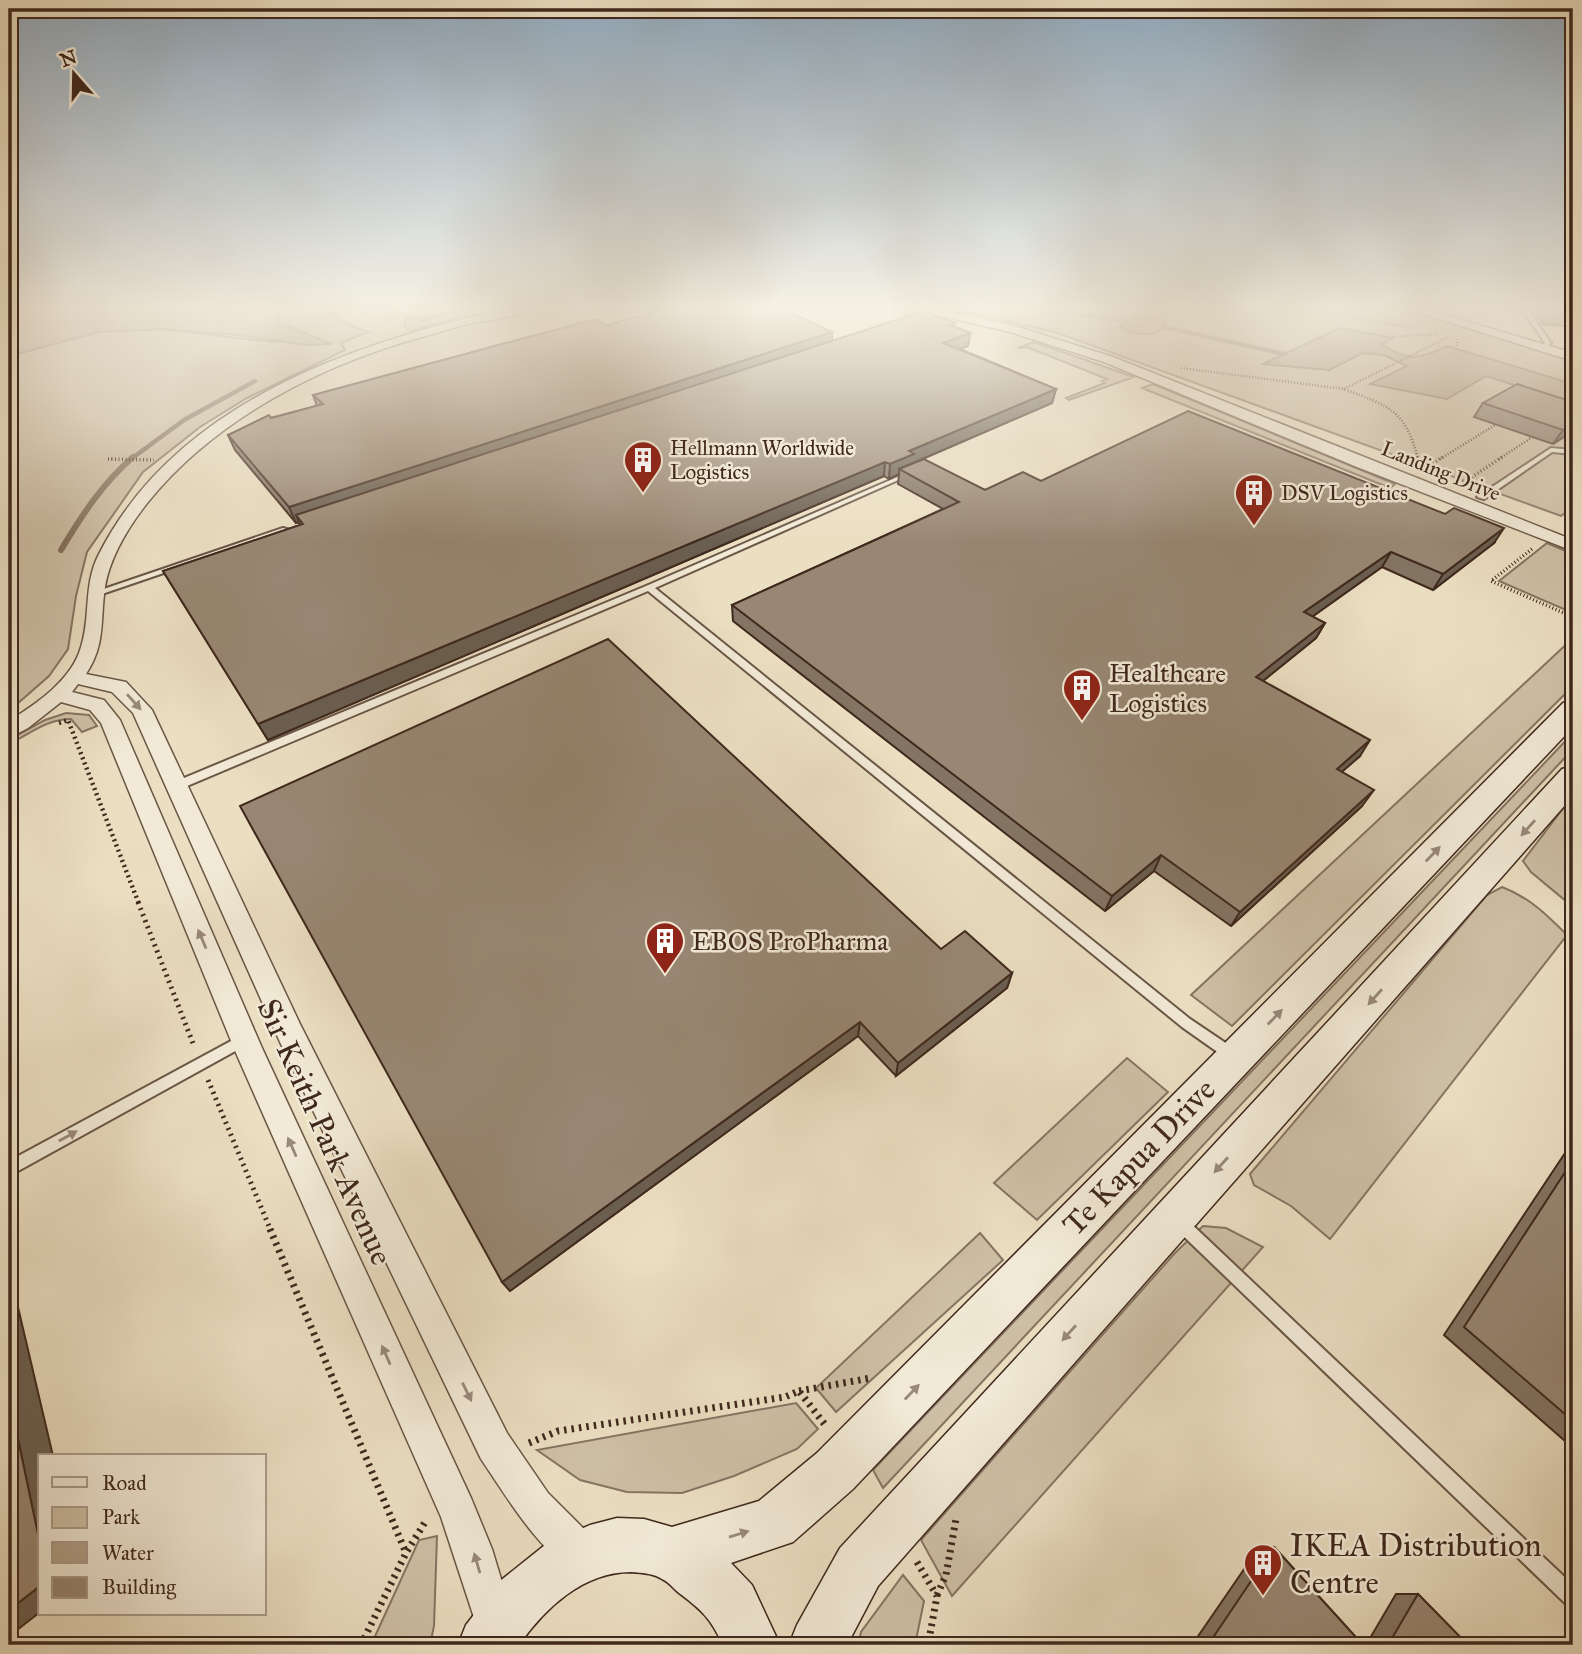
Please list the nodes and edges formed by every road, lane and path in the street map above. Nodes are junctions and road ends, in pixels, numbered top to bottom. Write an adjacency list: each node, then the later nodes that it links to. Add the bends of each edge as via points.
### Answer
1 (288, 386): 19 (street, via 229,420 168,470 131,511 97,578)
2 (1182, 386): 6 (street, Landing Drive)
3 (1316, 386): 5 (path)
4 (1351, 386): 5 (path)
5 (1344, 390): 7 (path, via 1399,415 1409,428 1422,469)
6 (1255, 417): 12 (street, Landing Drive); 16 (street, Landing Drive)
7 (1500, 422)
8 (1573, 452): 12 (lane, via 1551,450)
9 (108, 459): 10 (path)
10 (153, 460)
11 (925, 468): 18 (lane)
12 (1481, 497): 14 (street, Landing Drive)
13 (1573, 515): 14 (path)
14 (1569, 526)
15 (292, 528): 19 (lane)
16 (1573, 546)
17 (1533, 548): 20 (path, via 1490,582)
18 (649, 587): 26 (lane); 28 (lane)
19 (96, 593): 21 (street, via 90,649)
20 (1573, 617)
21 (65, 686): 24 (street); 26 (street, Sir Keith Park Avenue, one-way to 26, via 120,687 142,710); 27 (street, Sir Keith Park Avenue, one-way to 21, via 110,720 97,705)
22 (1573, 710): 28 (street, Te Kapua Drive, one-way to 22)
23 (47, 726): 29 (path, via 68,720)
24 (9, 731)
25 (1573, 778): 31 (street, one-way to 31)
26 (176, 786): 41 (street, Sir Keith Park Avenue, one-way to 41, via 289,1032 494,1446 535,1506)
27 (244, 1040): 29 (lane); 44 (street, Sir Keith Park Avenue, one-way to 27, via 473,1549 458,1511)
28 (1235, 1058): 40 (street, Te Kapua Drive, one-way to 28, via 774,1523 835,1471)
29 (201, 1063): 30 (lane, one-way to 29); 39 (path)
30 (9, 1170)
31 (1173, 1217): 43 (lane); 47 (street, one-way to 47, via 859,1567)
32 (875, 1378): 33 (path)
33 (799, 1391): 34 (path); 35 (path, via 785,1397 558,1432)
34 (826, 1427)
35 (531, 1442)
36 (958, 1509): 42 (path, via 946,1575)
37 (425, 1521): 39 (path)
38 (910, 1551): 42 (path)
39 (406, 1553): 45 (path)
40 (673, 1554): 41 (street, via 643,1546 613,1546); 46 (street, via 724,1592)
41 (582, 1555): 44 (street, via 522,1596)
42 (937, 1596): 48 (path)
43 (1573, 1597)
44 (491, 1637)
45 (361, 1645)
46 (752, 1645)
47 (817, 1645)
48 (928, 1645)

